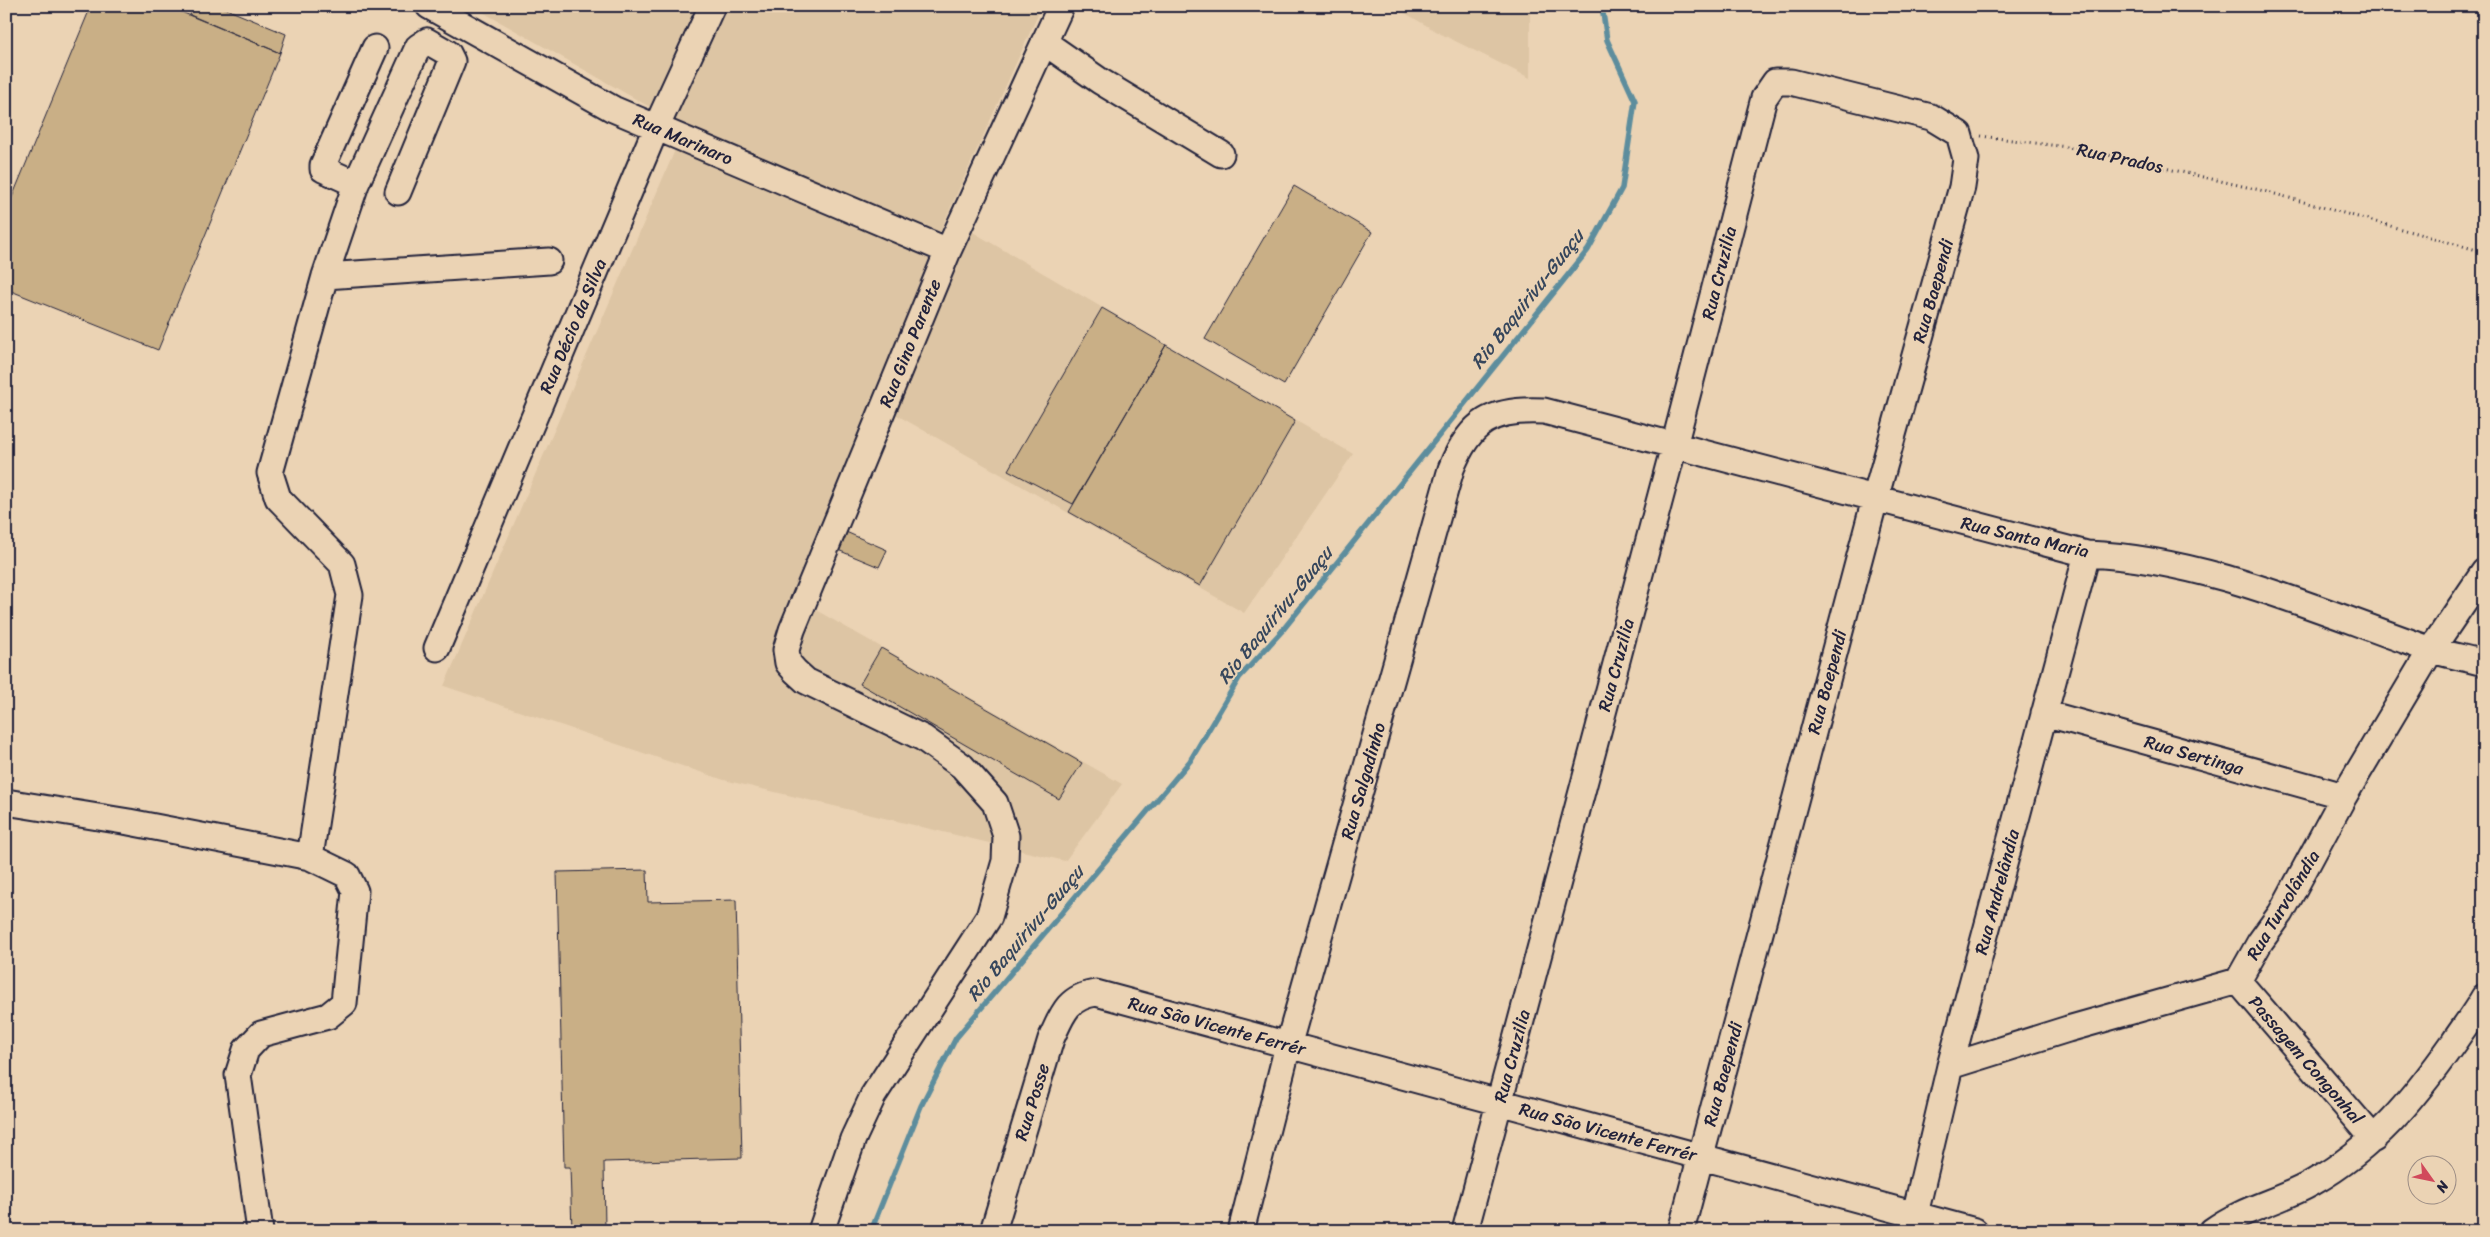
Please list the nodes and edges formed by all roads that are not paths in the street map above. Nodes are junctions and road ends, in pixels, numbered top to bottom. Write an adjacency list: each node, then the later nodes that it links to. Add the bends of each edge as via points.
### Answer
1 (429, 6): 6 (street, Rua Marinaro, via 613,109)
2 (712, 6): 6 (street, Rua Décio da Silva)
3 (1061, 6): 4 (street, Rua Gino Parente)
4 (1044, 42): 8 (street, via 1100,81); 11 (street, Rua Gino Parente)
5 (375, 48): 9 (street, via 323,165 323,169)
6 (656, 128): 11 (street, Rua Marinaro); 19 (street, Rua Décio da Silva)
7 (1960, 134): 15 (street, Rua Cruzilia, via 1932,117 1791,82 1775,82 1764,98); 16 (street, Rua Baependi, via 1966,159 1962,188)
8 (1221, 154)
9 (356, 184): 10 (street, via 418,47 427,41 448,53 452,61); 13 (street)
10 (398, 192)
11 (948, 251): 36 (street, Rua Gino Parente, via 786,650 788,662 806,681 924,738 962,766 996,803 1006,836 1005,861 989,917 873,1096 853,1139)
12 (549, 261): 13 (street)
13 (326, 276): 25 (street, via 270,473 278,498 342,564 350,595)
14 (1564, 417): 15 (street, Rua Santa Maria); 29 (street, Rua Salgadinho, via 1544,410 1503,412 1487,419 1471,432 1460,448 1451,469)
15 (1674, 446): 16 (street, Rua Santa Maria); 31 (street, Rua Cruzilia)
16 (1875, 499): 17 (street, Rua Santa Maria); 33 (street, Rua Baependi)
17 (2087, 554): 20 (street, Rua Santa Maria, via 2167,563 2258,587); 22 (street, Rua Andrelândia)
18 (2484, 572): 20 (street, Rua Turvolândia)
19 (437, 648)
20 (2431, 650): 21 (street, Rua Santa Maria); 23 (street, Rua Turvolândia)
21 (2484, 663)
22 (2044, 713): 23 (street, Rua Sertinga); 30 (street, Rua Andrelândia)
23 (2344, 796): 26 (street, Rua Turvolândia, via 2281,913)
24 (6, 802): 25 (street)
25 (310, 857): 35 (street, via 347,875 355,891 344,1003 328,1016 261,1034 246,1050 238,1075)
26 (2238, 981): 30 (street, Rua Turvolândia); 32 (street, Passagem Congonhal)
27 (1096, 993): 29 (street, Rua São Vicente Ferrér); 37 (street, Rua Posse, via 1082,995 1071,1003 1051,1039)
28 (2483, 999): 32 (street, via 2420,1090)
29 (1288, 1046): 31 (street, Rua São Vicente Ferrér); 38 (street, Rua Salgadinho)
30 (1950, 1066): 34 (street, Rua Andrelândia)
31 (1499, 1104): 33 (street, Rua São Vicente Ferrér); 39 (street, Rua Cruzilia)
32 (2374, 1140): 42 (street, via 2311,1184 2232,1217)
33 (1701, 1156): 34 (street, Rua São Vicente Ferrér); 40 (street, Rua Baependi)
34 (1913, 1223): 41 (street, Rua São Vicente Ferrér)
35 (260, 1231)
36 (821, 1231)
37 (993, 1231)
38 (1240, 1231)
39 (1465, 1231)
40 (1681, 1231)
41 (1976, 1231)
42 (2212, 1231)

